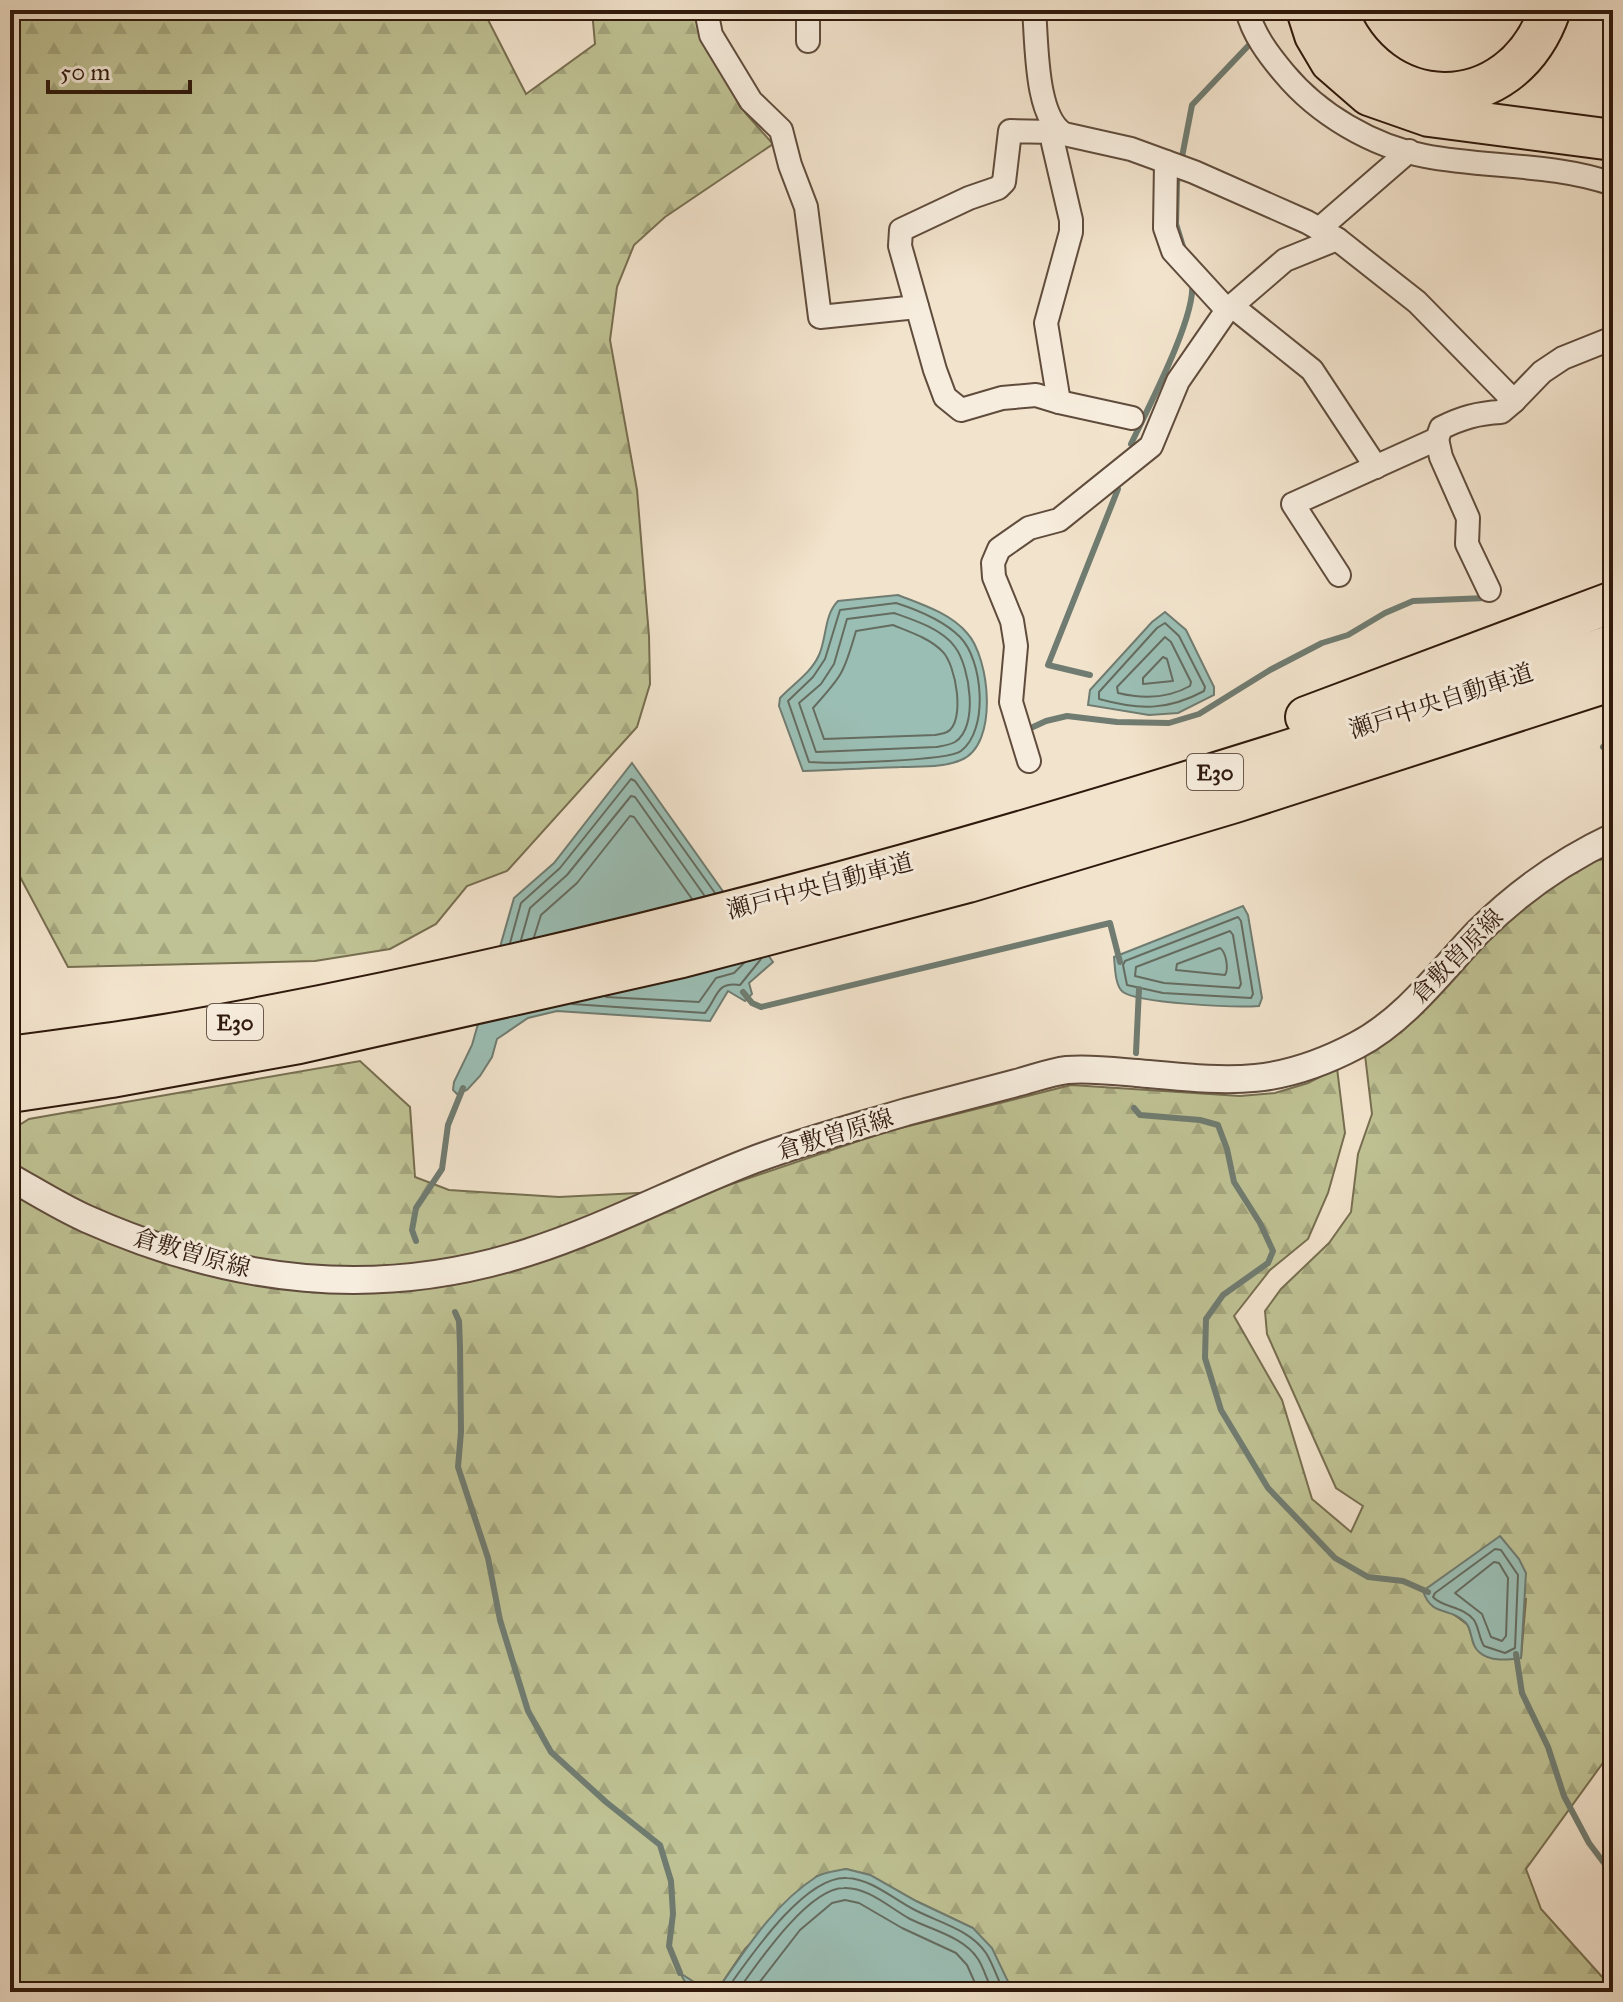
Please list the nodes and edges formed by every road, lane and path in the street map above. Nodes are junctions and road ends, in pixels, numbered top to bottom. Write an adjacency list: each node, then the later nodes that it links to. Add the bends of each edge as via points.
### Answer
1 (706, 10): 15 (street, via 711,35 751,101 781,130 806,207 820,317)
2 (808, 10): 8 (street)
3 (1034, 10): 9 (street, via 1043,96)
4 (1247, 10): 11 (street, via 1269,55 1300,92 1368,137)
5 (1307, 10): 10 (highway, via 1331,62 1369,95 1429,116)
6 (1336, 10): 7 (highway, via 1353,46 1367,61 1397,82 1431,93 1460,92 1502,75 1541,35)
7 (1550, 10)
8 (808, 41)
9 (1054, 130): 12 (street); 15 (street, via 1010,131 1007,173 998,188 901,230 900,246); 19 (street, via 1071,220 1046,323)
10 (1613, 140)
11 (1409, 151): 13 (street, via 1552,169); 14 (street)
12 (1168, 162): 14 (street); 16 (street, via 1165,228 1175,253)
13 (1613, 184)
14 (1328, 234): 16 (street, via 1285,260); 18 (street, via 1417,302)
15 (917, 307): 19 (street, via 945,397 961,410 1022,395)
16 (1229, 308): 22 (street, via 1312,370); 28 (street, via 1178,381 1151,446 1059,520 1029,528 999,549 994,577 1016,646 1011,702)
17 (1613, 338): 18 (street, via 1563,358)
18 (1514, 401): 21 (street, via 1501,412 1463,417 1441,428)
19 (1059, 402): 20 (street)
20 (1132, 418)
21 (1437, 439): 22 (street); 24 (street, via 1468,518 1467,544)
22 (1376, 467): 23 (street, via 1293,504)
23 (1339, 575)
24 (1489, 590)
25 (1613, 602): 30 (highway)
26 (1613, 645): 30 (highway, 瀬戸中央自動車道 / E30)
27 (1613, 680): 31 (highway, 瀬戸中央自動車道 / E30, via 968,882)
28 (1029, 761)
29 (1613, 837): 36 (street, 倉敷曽原線, via 1527,887 1406,1008 1361,1043 1313,1065 1278,1077 1237,1081 1067,1070 749,1161 608,1223 463,1269 385,1281 270,1275 140,1241)
30 (958, 849): 31 (highway, 瀬戸中央自動車道 / E30)
31 (818, 904): 32 (highway, 瀬戸中央自動車道 / E30, via 675,925)
32 (452, 994): 33 (highway, 瀬戸中央自動車道 / E30); 34 (highway, 瀬戸中央自動車道 / E30, via 267,1048)
33 (10, 1057)
34 (10, 1092)
35 (10, 1177): 36 (street, 倉敷曽原線)
36 (22, 1190)

